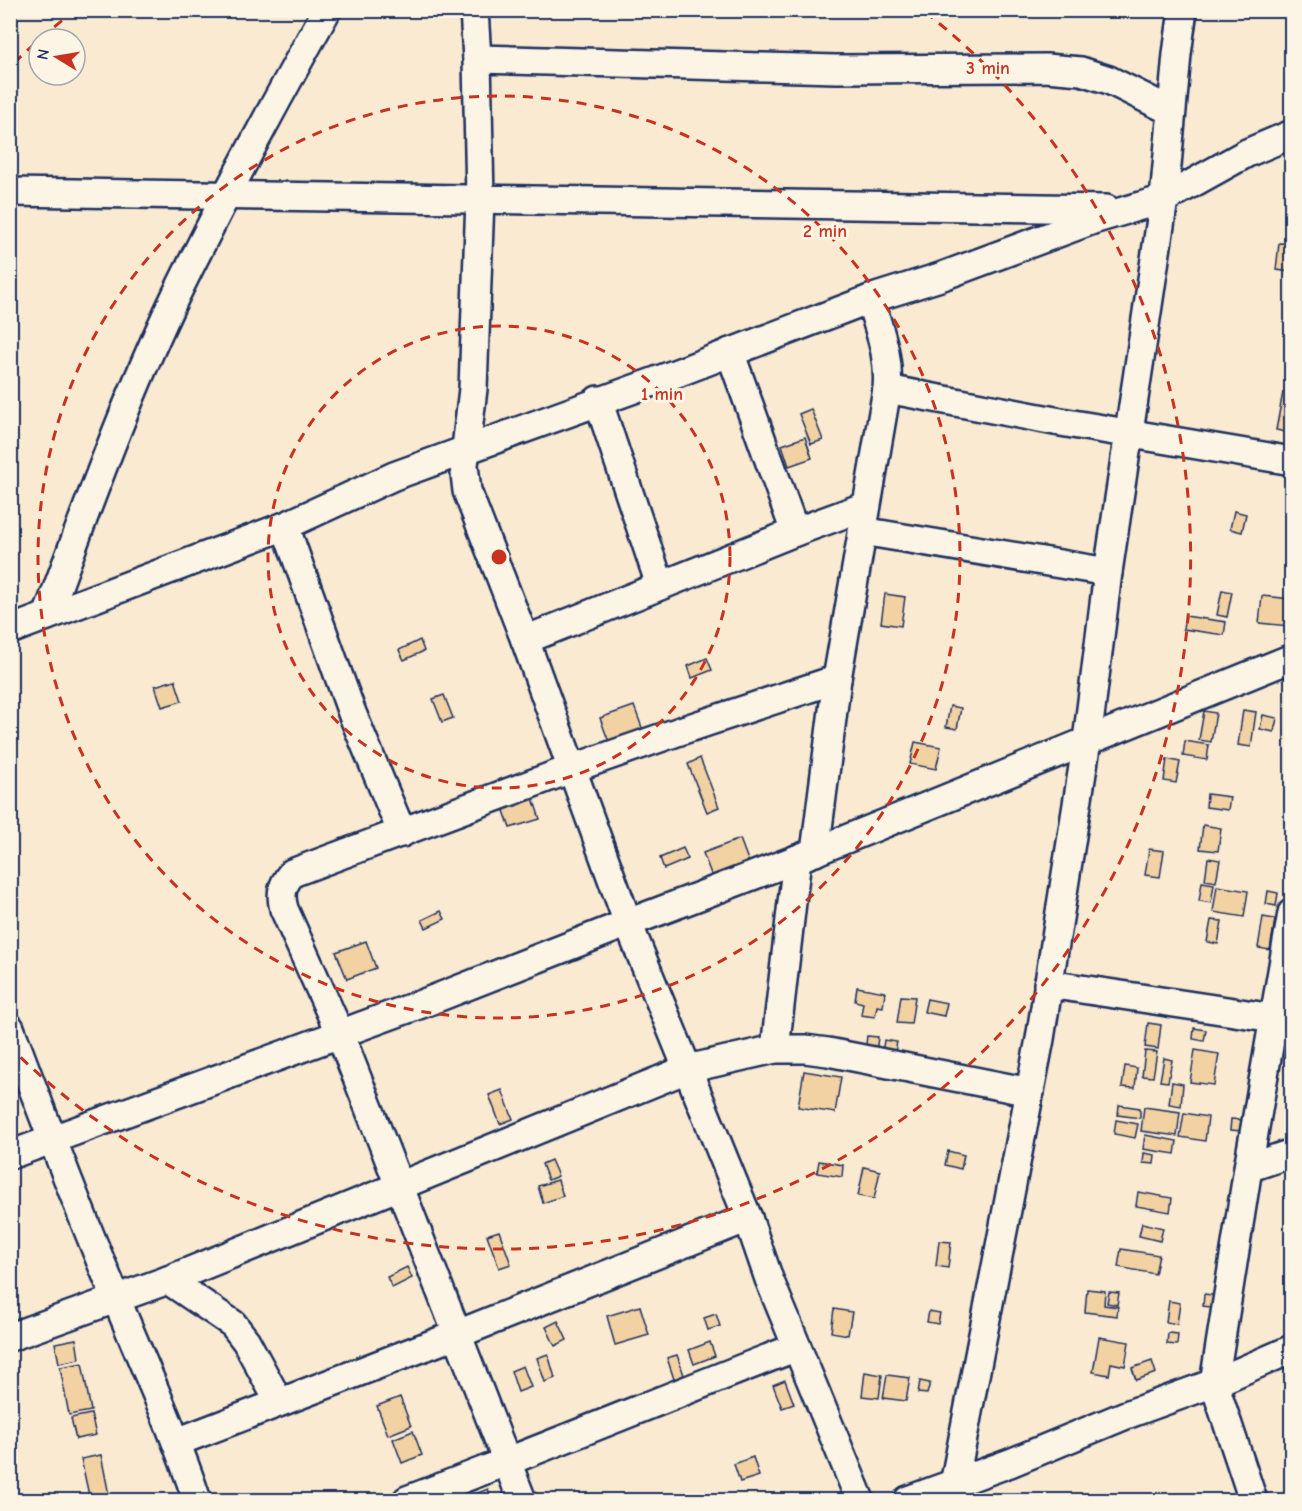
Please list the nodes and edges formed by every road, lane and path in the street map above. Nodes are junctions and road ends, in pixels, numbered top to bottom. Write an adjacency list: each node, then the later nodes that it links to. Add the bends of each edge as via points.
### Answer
1 (327, 10): 8 (street)
2 (474, 10): 4 (street)
3 (1183, 10): 5 (street)
4 (477, 59): 5 (street, via 836,69 1046,68 1081,71 1109,80); 9 (street)
5 (1171, 111): 10 (street)
6 (1292, 134): 10 (street, via 1247,153)
7 (10, 192): 8 (street)
8 (227, 195): 9 (street); 24 (street, via 175,296 130,398)
9 (480, 199): 11 (street); 17 (street, via 473,388)
10 (1164, 199): 11 (street); 16 (street)
11 (1128, 210): 12 (street)
12 (870, 299): 13 (street); 14 (street, via 889,367)
13 (730, 352): 15 (street); 21 (street)
14 (887, 389): 16 (street); 19 (street)
15 (598, 400): 17 (street); 23 (street)
16 (1130, 434): 18 (street); 22 (street)
17 (465, 449): 20 (street, via 394,476); 26 (street, via 467,491)
18 (1292, 461)
19 (864, 518): 21 (street); 22 (street); 28 (street)
20 (285, 526): 24 (street); 31 (street, via 352,713)
21 (795, 531): 23 (street)
22 (1108, 572): 29 (street)
23 (660, 585): 26 (street)
24 (47, 616): 25 (street)
25 (10, 630)
26 (525, 640): 30 (street)
27 (1292, 658): 29 (street)
28 (837, 679): 30 (street); 32 (street)
29 (1088, 741): 32 (street); 35 (street)
30 (571, 769): 31 (street); 34 (street)
31 (402, 833): 38 (street, via 292,873 282,890 284,909)
32 (806, 855): 34 (street); 39 (street)
33 (1292, 913): 36 (street)
34 (628, 922): 38 (street); 40 (street)
35 (1048, 984): 36 (street); 41 (street)
36 (1283, 1016): 45 (street)
37 (10, 1028): 42 (street)
38 (340, 1034): 42 (street); 46 (street)
39 (776, 1049): 40 (street); 41 (street, via 828,1052)
40 (687, 1070): 46 (street); 47 (street)
41 (1030, 1092): 58 (street)
42 (52, 1140): 44 (street); 49 (street)
43 (1292, 1153): 45 (street)
44 (10, 1155)
45 (1248, 1168): 54 (street)
46 (400, 1186): 48 (street); 50 (street)
47 (748, 1218): 50 (street); 52 (street)
48 (168, 1280): 49 (street); 55 (street, via 233,1324)
49 (115, 1298): 51 (street); 56 (street)
50 (458, 1334): 55 (street); 57 (street)
51 (10, 1337)
52 (797, 1347): 57 (street); 62 (street)
53 (1292, 1349): 54 (street)
54 (1214, 1383): 58 (street, via 1126,1415); 64 (street)
55 (279, 1402): 56 (street)
56 (177, 1442): 59 (street)
57 (506, 1463): 60 (street); 61 (street)
58 (952, 1493): 63 (street)
59 (197, 1500)
60 (407, 1500)
61 (522, 1500)
62 (860, 1500)
63 (908, 1500)
64 (1253, 1500)

